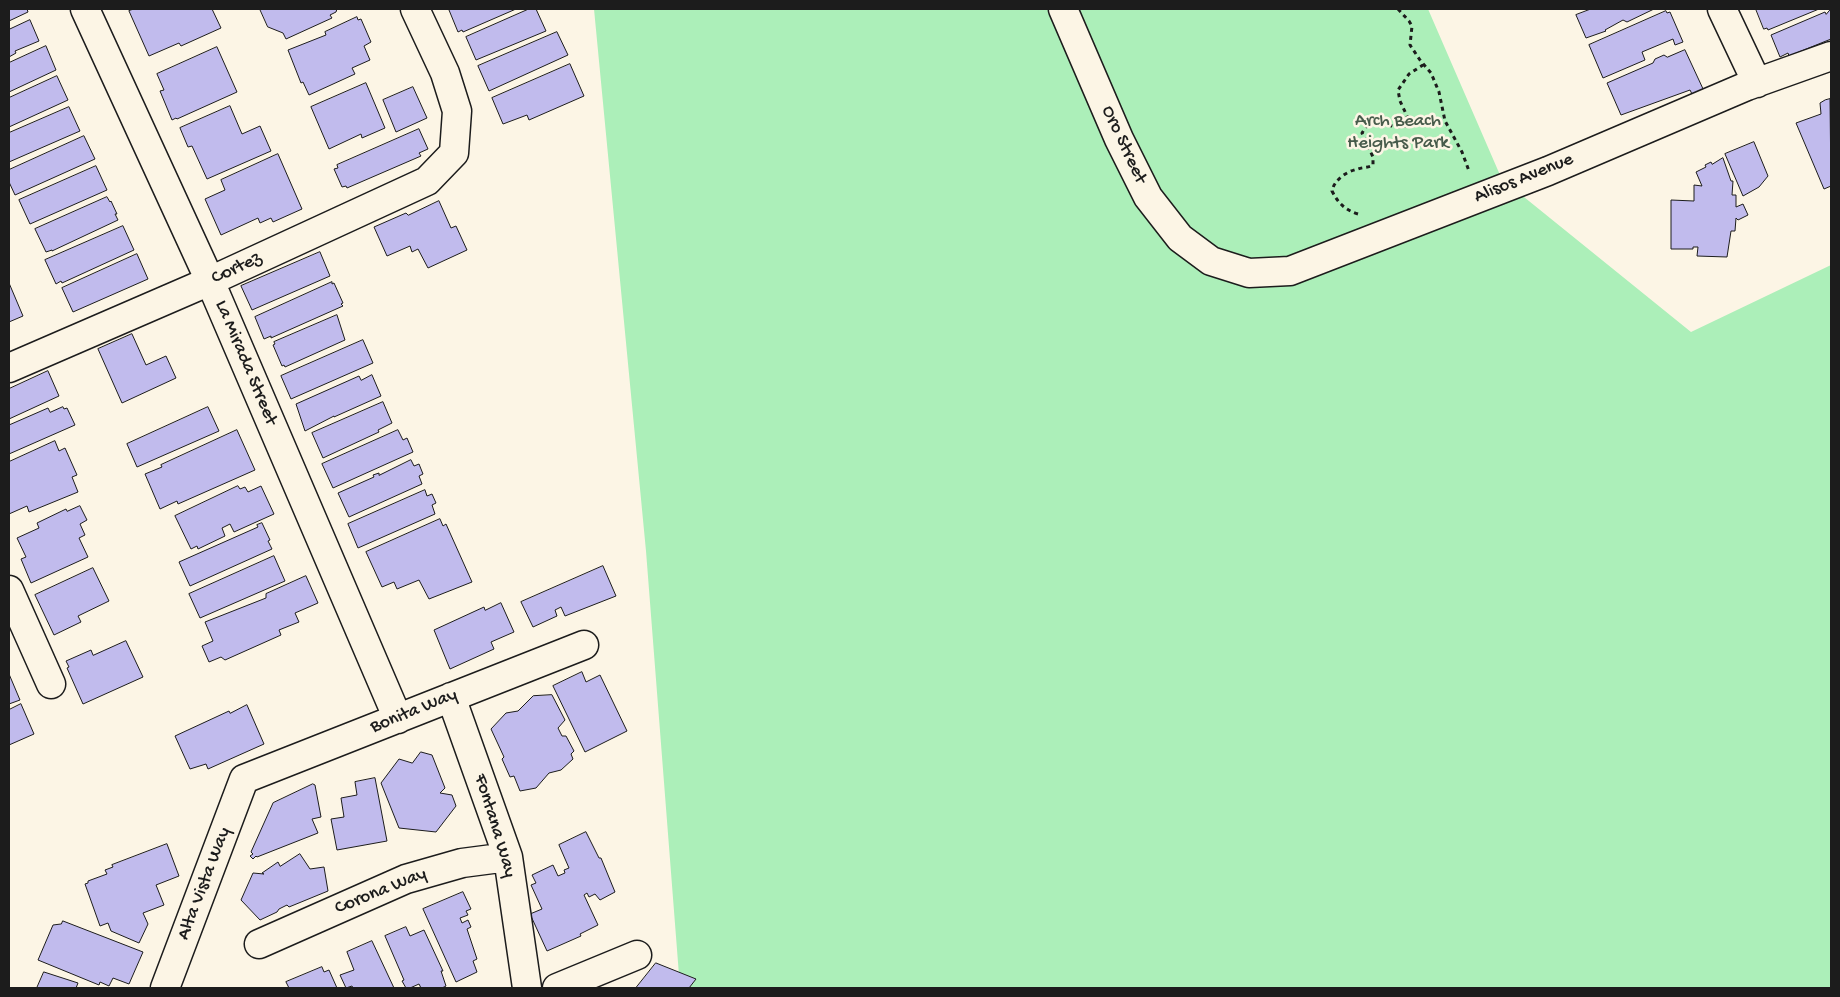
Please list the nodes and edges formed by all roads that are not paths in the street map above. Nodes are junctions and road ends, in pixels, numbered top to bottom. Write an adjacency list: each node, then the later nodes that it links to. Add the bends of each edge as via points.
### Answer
1 (85, 9): 8 (street, La Mirada Street)
2 (415, 9): 8 (street, Cortez, via 445,73 457,111 454,153 427,181)
3 (1063, 9): 7 (street, Oro Street, via 1119,139 1148,197 1180,238)
4 (1722, 9): 6 (street)
5 (1831, 56): 6 (street, Alisos Avenue)
6 (1752, 85): 7 (street, Alisos Avenue, via 1548,171 1290,271 1249,272)
7 (1211, 262)
8 (210, 281): 9 (street, Cortez); 14 (street, La Mirada Street)
9 (9, 368)
10 (9, 590): 12 (street)
11 (584, 645): 13 (street, Bonita Way)
12 (51, 684)
13 (451, 697): 14 (street, Bonita Way); 16 (street, Fontana Way)
14 (398, 719): 15 (street, Bonita Way)
15 (244, 779): 19 (street, Alta Vista Way)
16 (508, 857): 17 (street, Corona Way, via 462,863 406,879); 20 (street, Fontana Way)
17 (259, 944)
18 (637, 955): 21 (street)
19 (166, 988)
20 (528, 988)
21 (557, 988)

